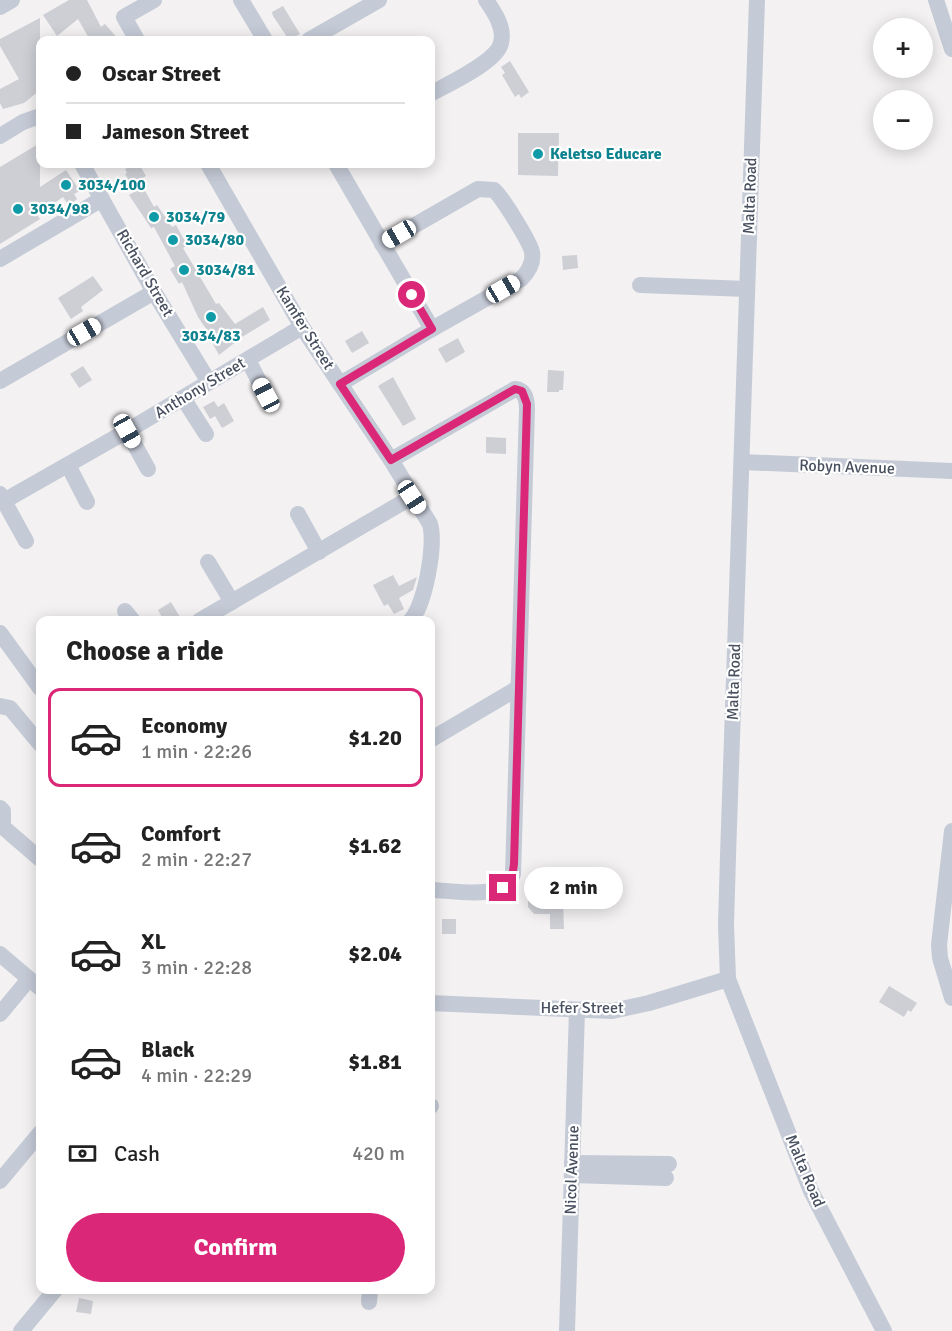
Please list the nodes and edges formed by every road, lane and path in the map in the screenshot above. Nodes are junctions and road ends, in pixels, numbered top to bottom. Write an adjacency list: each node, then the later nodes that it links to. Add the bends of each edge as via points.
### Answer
1 (12, 0): 8 (street)
2 (154, 0): 9 (street, via 124,17)
3 (241, 0): 10 (street)
4 (379, 0): 11 (street)
5 (486, 0): 13 (street, via 500,26 499,50)
6 (757, 0): 23 (street, Malta Road)
7 (936, 0): 12 (street)
8 (0, 8)
9 (135, 36)
10 (263, 36)
11 (316, 36)
12 (952, 49)
13 (435, 91)
14 (36, 117): 15 (street)
15 (0, 136)
16 (84, 168): 19 (street, Richard Street)
17 (210, 168): 25 (street, Kamfer Street)
18 (338, 168): 20 (street)
19 (102, 199): 21 (street); 24 (street, Richard Street)
20 (382, 244): 26 (street); 26 (street, via 478,189 494,190 505,204 532,250 529,269 521,279)
21 (0, 259)
22 (640, 285): 23 (street)
23 (747, 289): 36 (street, Malta Road)
24 (154, 292): 28 (street); 29 (street, Richard Street)
25 (302, 327): 27 (street, Anthony Street); 30 (street, Kamfer Street)
26 (432, 329): 30 (street)
27 (248, 360): 29 (street, Anthony Street); 31 (street)
28 (0, 381)
29 (209, 382): 32 (street, Anthony Street)
30 (340, 384): 35 (street, Kamfer Street)
31 (266, 395)
32 (183, 398): 33 (street, Anthony Street); 34 (street)
33 (127, 431): 37 (street, Anthony Street); 38 (street)
34 (206, 434)
35 (391, 460): 41 (street, Kamfer Street); 52 (street, via 515,389 525,396)
36 (742, 462): 39 (street, Robyn Avenue); 61 (street, Malta Road, via 726,933)
37 (68, 465): 40 (street, Anthony Street); 42 (street)
38 (148, 469)
39 (952, 471)
40 (2, 497): 44 (street, Anthony Street)
41 (412, 497): 45 (street); 49 (street, Kamfer Street, via 430,524 433,544)
42 (87, 502)
43 (298, 514): 45 (street)
44 (26, 541)
45 (319, 552): 47 (street)
46 (208, 562): 47 (street)
47 (232, 602): 48 (street)
48 (208, 616)
49 (414, 616)
50 (0, 633): 51 (street)
51 (36, 682)
52 (518, 688): 54 (street); 59 (street, via 512,878 495,891)
53 (0, 706): 55 (street, via 10,708)
54 (435, 737)
55 (36, 739)
56 (0, 808): 58 (street, via 3,827)
57 (952, 831): 63 (street, via 939,945)
58 (36, 856)
59 (435, 890)
60 (0, 954): 62 (street)
61 (729, 979): 65 (street, Hefer Street, via 628,1008); 74 (street, Malta Road, via 812,1191)
62 (35, 984): 66 (street)
63 (952, 998)
64 (435, 1003): 65 (street, Hefer Street)
65 (577, 1010): 68 (street, Nicol Avenue)
66 (0, 1014)
67 (36, 1138): 70 (street)
68 (572, 1169): 69 (street); 73 (street, Nicol Avenue)
69 (668, 1171)
70 (0, 1181)
71 (52, 1294): 72 (street)
72 (21, 1331)
73 (567, 1331)
74 (884, 1331)

